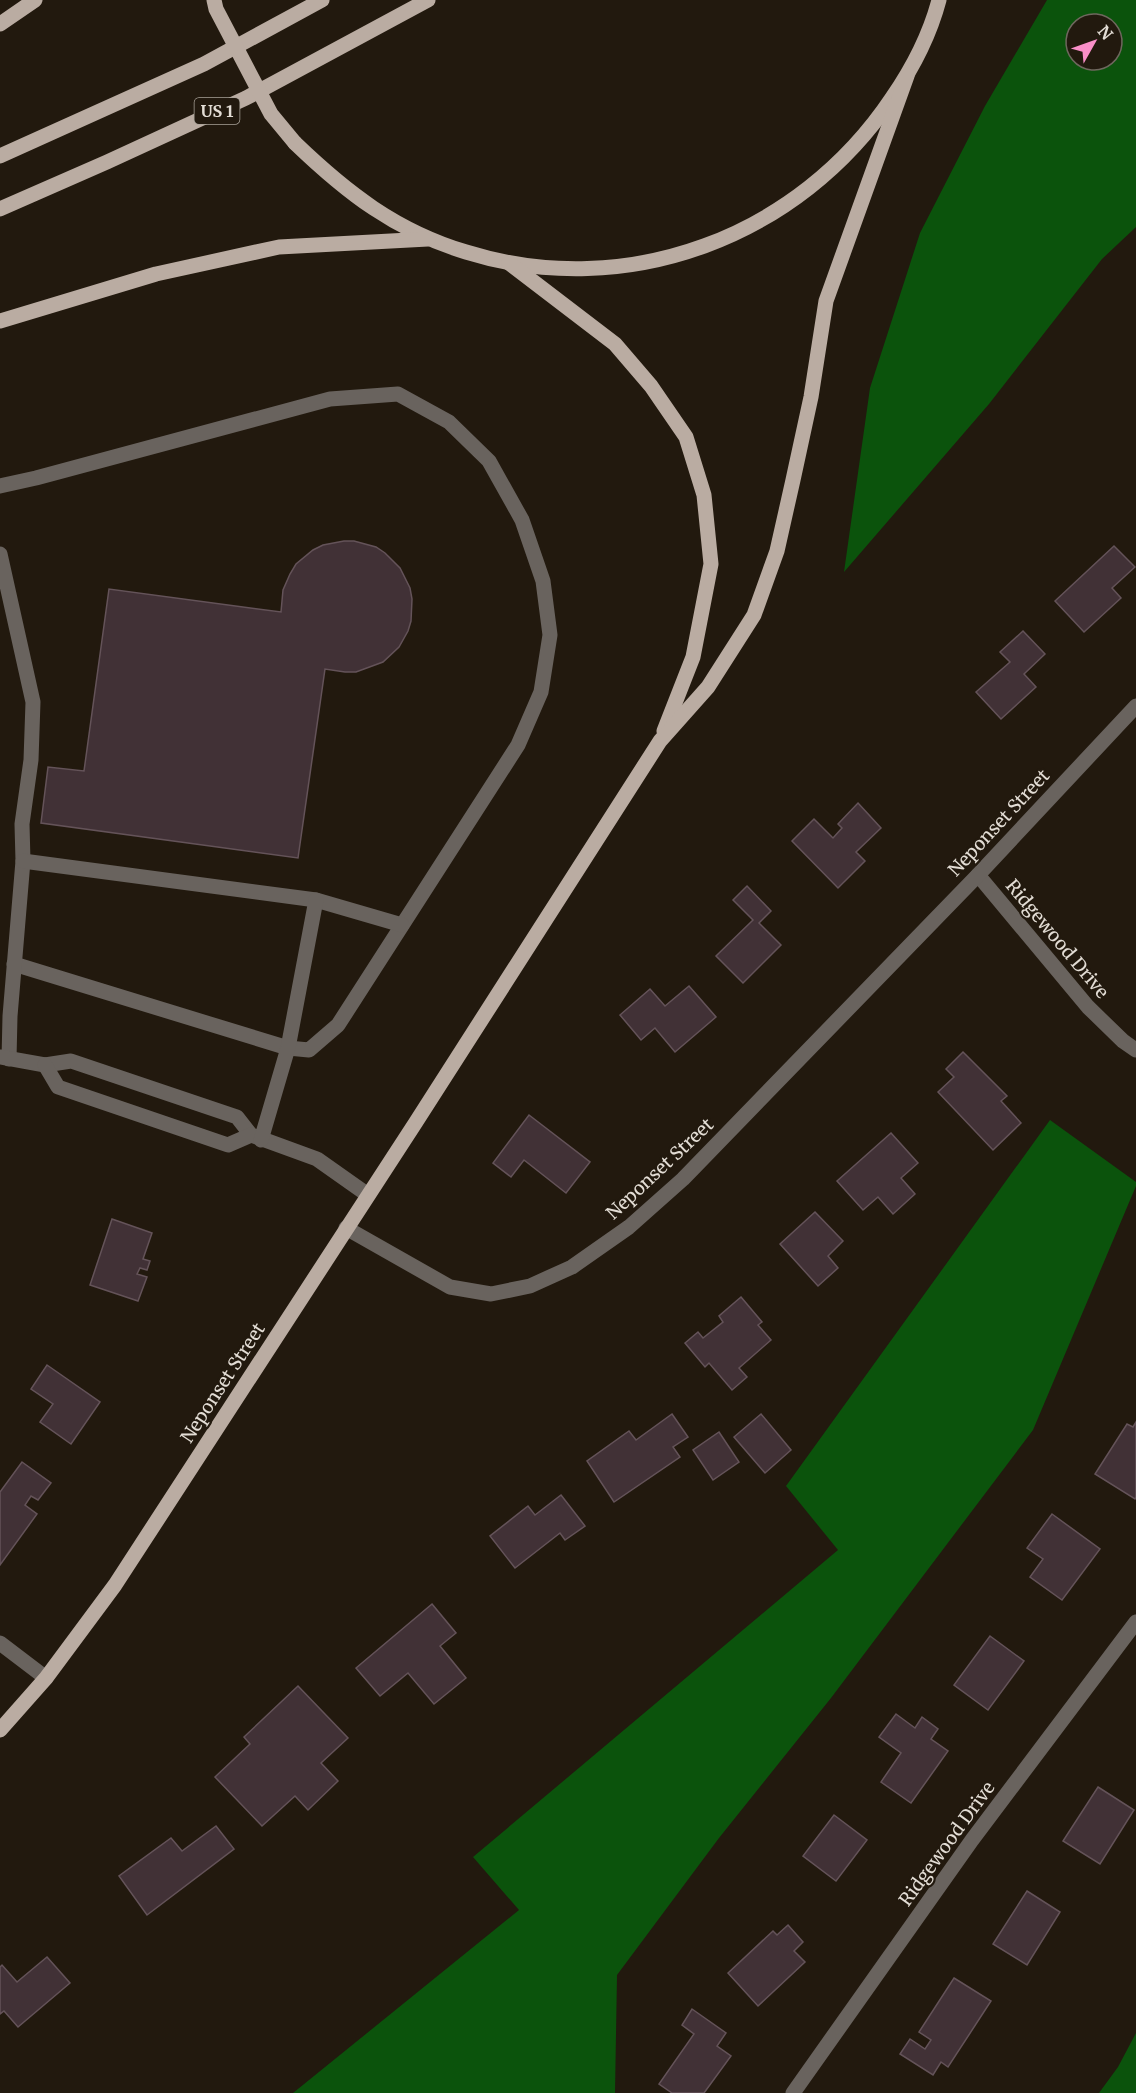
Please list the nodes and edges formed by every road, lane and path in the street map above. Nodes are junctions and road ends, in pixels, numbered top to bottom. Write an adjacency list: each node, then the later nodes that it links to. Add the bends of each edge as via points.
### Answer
1 (35, 0): 6 (main road)
2 (214, 0): 10 (main road, bridge, via 271,114 295,143 333,180 375,211)
3 (322, 0): 8 (main road, via 204,64)
4 (428, 0): 9 (main road, US 1, via 246,98)
5 (940, 4): 7 (main road)
6 (0, 24)
7 (907, 76): 11 (main road, via 876,124 822,180 767,218 724,239 630,266 572,269); 16 (main road, via 826,301 794,480 777,551 754,615 708,687)
8 (0, 156)
9 (0, 209)
10 (428, 238): 11 (main road); 12 (main road, via 279,247 156,274)
11 (509, 263): 16 (main road, via 615,344 687,437 704,495 711,564 693,657)
12 (0, 321)
13 (0, 486): 20 (street, via 330,399 398,394 449,422 489,461 522,520 543,580 550,635 541,692 519,745)
14 (0, 554): 17 (street, via 33,702 32,760 22,824)
15 (1136, 706): 18 (street, Neponset Street)
16 (660, 741): 27 (main road)
17 (23, 861): 19 (street); 21 (street)
18 (978, 876): 23 (street, Ridgewood Drive, via 1088,1007); 28 (street, Neponset Street, via 683,1179 629,1227 572,1267 530,1286 491,1294 450,1287)
19 (316, 900): 20 (street); 22 (street)
20 (402, 925): 22 (street, via 338,1025 309,1050)
21 (14, 964): 22 (street); 24 (street)
22 (288, 1048): 26 (street)
23 (1136, 1050)
24 (5, 1058): 25 (street)
25 (45, 1065): 26 (street, via 71,1061 237,1117); 26 (street, via 58,1087 228,1145)
26 (256, 1138): 27 (street, via 317,1159)
27 (368, 1195): 28 (main road)
28 (346, 1228): 31 (main road, Neponset Street, via 115,1585)
29 (1136, 1622): 33 (street, Ridgewood Drive, via 972,1840)
30 (0, 1643): 31 (street)
31 (46, 1678): 32 (main road, Neponset Street)
32 (0, 1730)
33 (793, 2093)

